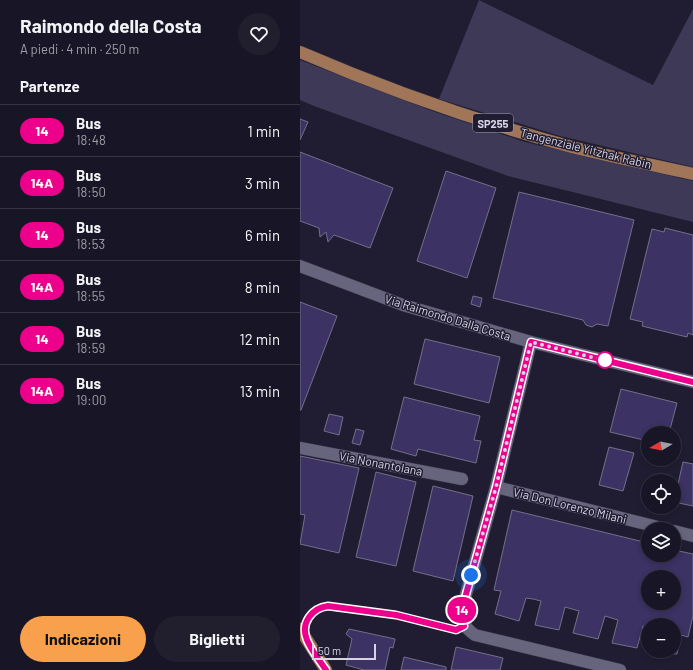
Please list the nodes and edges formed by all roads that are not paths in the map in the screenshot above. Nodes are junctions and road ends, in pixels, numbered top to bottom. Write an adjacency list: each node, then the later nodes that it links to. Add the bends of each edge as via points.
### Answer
1 (300, 52): 2 (main road, Tangenziale Yitzhak Rabin / SP255, via 441,107 528,135)
2 (693, 174)
3 (300, 266): 4 (street, Via Raimondo Dalla Costa, via 402,305)
4 (531, 342): 5 (street, Via Raimondo Dalla Costa); 8 (street)
5 (693, 382)
6 (300, 448): 7 (street, Via Nonantolana)
7 (462, 478)
8 (496, 487): 9 (street, Via Don Lorenzo Milani); 14 (street, via 463,605 461,616 464,626 475,635)
9 (641, 523)
10 (681, 533): 11 (street)
11 (693, 536)
12 (300, 629): 13 (main road)
13 (326, 670)
14 (620, 670)

